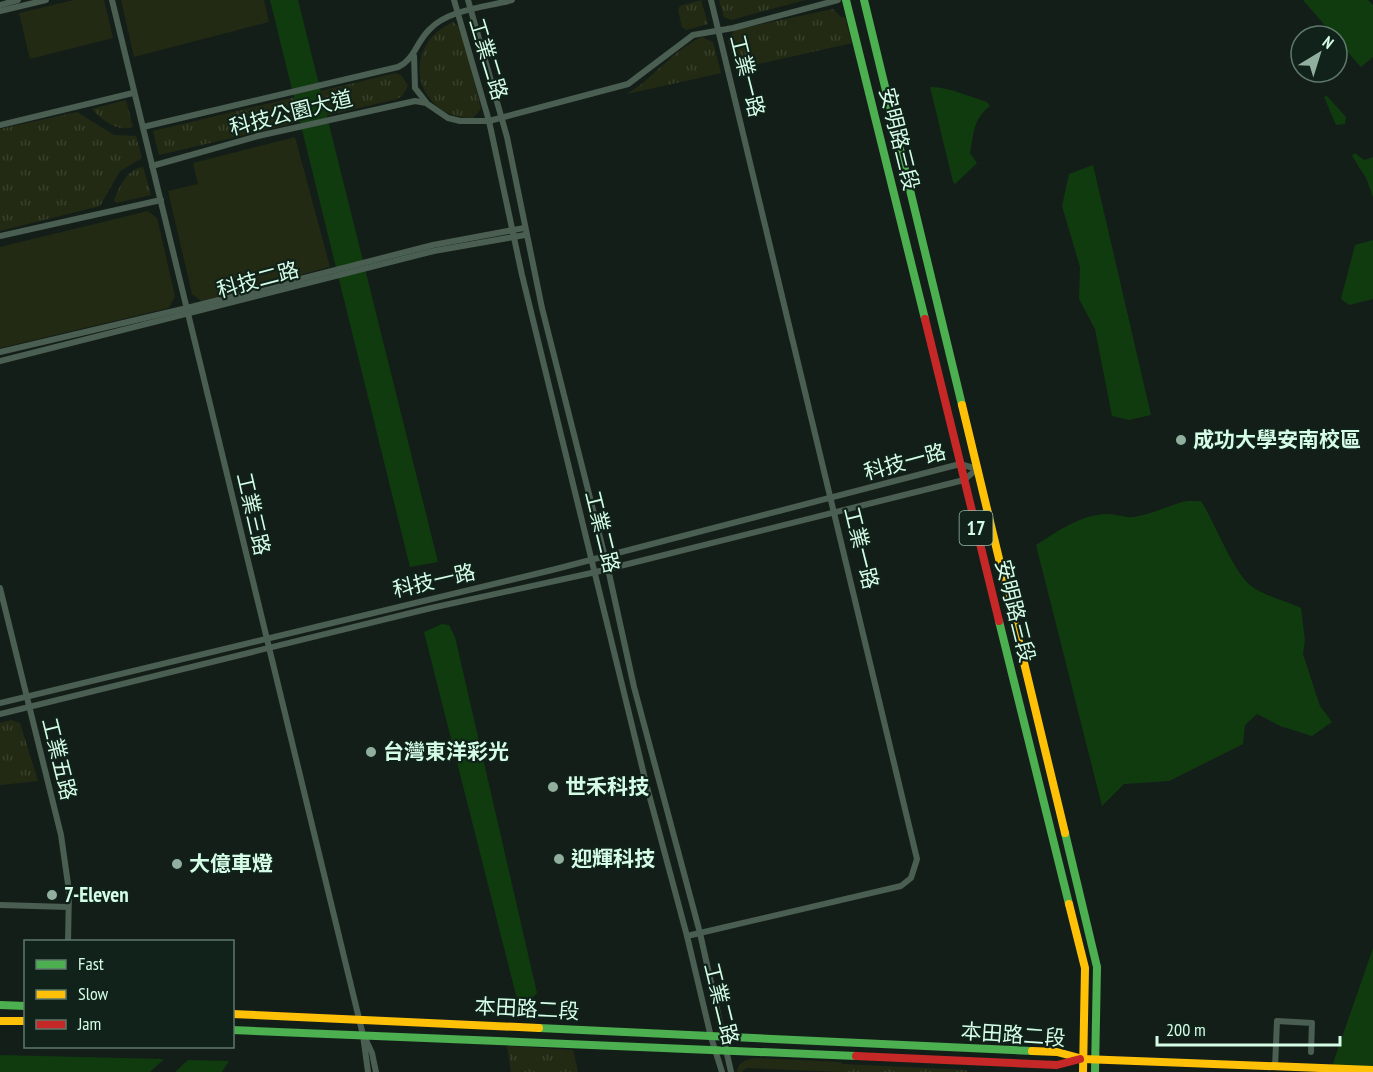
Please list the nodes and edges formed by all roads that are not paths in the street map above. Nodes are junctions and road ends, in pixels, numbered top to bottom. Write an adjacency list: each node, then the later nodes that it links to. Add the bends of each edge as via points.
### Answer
1 (18, 0): 11 (street)
2 (46, 0): 12 (street)
3 (112, 0): 17 (street, 工業三路)
4 (454, 0): 14 (street, 工業二路)
5 (468, 0): 13 (street, 工業二路)
6 (512, 0): 13 (street, 科技公園大道)
7 (711, 0): 15 (street, 工業一路)
8 (838, 0): 15 (street, 科技公園大道)
9 (846, 0): 31 (main road, 安明路三段 / 17)
10 (864, 0): 32 (main road, 安明路三段 / 17)
11 (0, 4)
12 (0, 11)
13 (470, 11): 14 (street, 科技公園大道); 19 (street, 工業二路)
14 (457, 14): 16 (street, 科技公園大道, via 427,31); 20 (street, 工業二路)
15 (719, 30): 19 (street, 科技公園大道, via 686,39 628,84); 34 (street, 工業一路)
16 (414, 53): 18 (street, 科技公園大道, via 415,88); 22 (street, 科技公園大道, via 398,67)
17 (133, 93): 21 (street); 22 (street, 工業三路)
18 (436, 111): 20 (street, 科技公園大道, via 460,122); 23 (street, 科技公園大道, via 415,100 258,136)
19 (502, 118): 20 (street, 科技公園大道); 25 (street, 工業二路)
20 (489, 121): 26 (street, 工業二路)
21 (0, 125)
22 (143, 127): 23 (street, 工業三路)
23 (152, 166): 24 (street, 工業三路)
24 (161, 200): 27 (street); 28 (street, 工業三路)
25 (524, 231): 26 (street, 科技二路); 36 (street, 工業二路)
26 (512, 234): 28 (street, 科技二路, via 433,245); 37 (street, 工業二路)
27 (0, 236)
28 (188, 312): 29 (street, 科技二路); 30 (street, 科技二路); 41 (street, 工業三路)
29 (0, 352)
30 (0, 362)
31 (960, 464): 32 (street, 科技一路); 33 (main road, 安明路三段 / 17); 34 (street, 科技一路)
32 (977, 469): 33 (street, 科技一路); 66 (main road, 安明路三段 / 17, via 1097,967)
33 (964, 480): 35 (street, 科技一路); 65 (main road, 安明路三段 / 17, via 1084,968)
34 (832, 499): 35 (street, 工業一路); 36 (street, 科技一路)
35 (836, 513): 38 (street, 科技一路); 49 (street, 工業一路, via 916,845 917,859 911,878 902,886)
36 (605, 556): 37 (street, 科技一路); 38 (street, 工業二路)
37 (592, 560): 39 (street, 工業二路); 41 (street, 科技一路)
38 (608, 568): 39 (street, 科技一路); 49 (street, 工業二路, via 634,687)
39 (596, 572): 42 (street, 科技一路); 50 (street, 工業二路)
40 (0, 588): 43 (street, 工業五路)
41 (264, 637): 42 (street, 工業三路); 43 (street, 科技一路)
42 (268, 649): 45 (street, 科技一路); 55 (street, 工業三路)
43 (27, 697): 44 (street, 科技一路); 45 (street, 工業五路)
44 (0, 703)
45 (28, 707): 46 (street, 科技一路); 48 (street, 工業五路, via 60,835)
46 (0, 714)
47 (0, 905): 48 (street)
48 (68, 907): 51 (street, 工業五路)
49 (700, 933): 50 (street, 工業一路); 61 (street, 工業二路)
50 (687, 936): 60 (street, 工業二路)
51 (68, 940)
52 (0, 1005): 53 (main road)
53 (24, 1006)
54 (234, 1014): 55 (main road, 本田路二段)
55 (359, 1019): 59 (street, 工業三路); 60 (main road, 本田路二段)
56 (0, 1021): 57 (main road)
57 (24, 1021)
58 (234, 1030): 59 (main road, 本田路二段)
59 (363, 1035): 62 (main road, 本田路二段); 70 (street, 工業三路); 71 (street, 工業三路)
60 (711, 1037): 61 (main road, 本田路二段); 62 (street, 工業二路)
61 (724, 1038): 63 (street, 工業二路); 65 (main road, 本田路二段, via 1057,1052)
62 (715, 1051): 63 (main road, 本田路二段); 72 (street, 工業二路)
63 (727, 1051): 65 (main road, 本田路二段, via 1057,1065); 73 (street, 工業二路)
64 (1311, 1052): 67 (street, via 1312,1023 1277,1022)
65 (1083, 1059): 66 (main road); 74 (main road, 17)
66 (1096, 1059): 68 (main road); 75 (main road, 17)
67 (1275, 1067): 68 (main road); 69 (main road)
68 (1256, 1069)
69 (1373, 1070)
70 (368, 1072)
71 (376, 1072)
72 (722, 1072)
73 (731, 1072)
74 (1083, 1072)
75 (1095, 1072)

